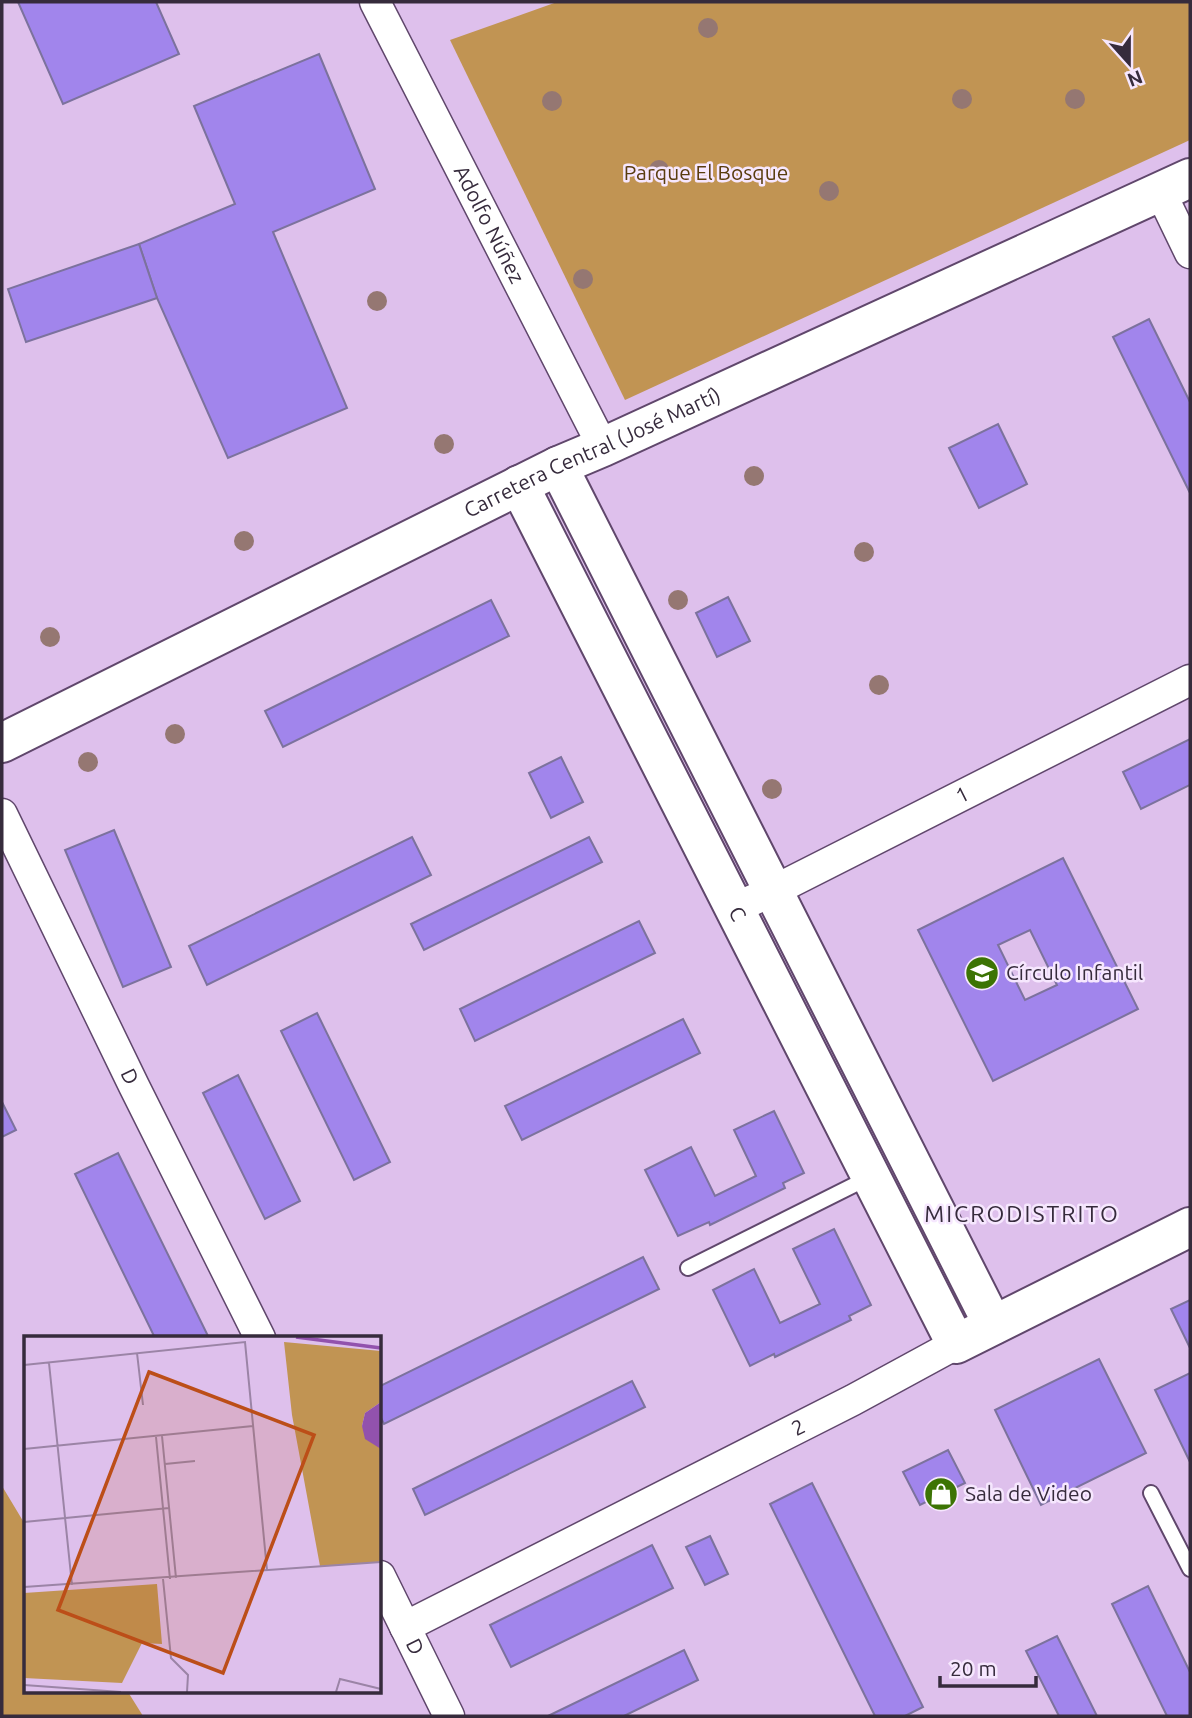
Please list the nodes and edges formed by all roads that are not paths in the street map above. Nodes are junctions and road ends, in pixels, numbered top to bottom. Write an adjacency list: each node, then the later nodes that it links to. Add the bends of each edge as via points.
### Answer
1 (375, 2): 4 (street, Adolfo Núñez)
2 (1175, 184): 3 (street); 4 (main road, Carretera Central (José Martí))
3 (1190, 253)
4 (603, 447): 5 (main road, Carretera Central (José Martí))
5 (558, 466): 6 (main road, Carretera Central (José Martí)); 10 (main road, C)
6 (519, 485): 8 (main road, Carretera Central (José Martí)); 11 (main road, C)
7 (1190, 680): 10 (street, 1)
8 (2, 743)
9 (2, 814): 16 (street, D)
10 (773, 891): 11 (street, 1); 15 (main road, C)
11 (735, 908): 12 (main road, C)
12 (871, 1176): 14 (lane); 17 (main road, C)
13 (1190, 1227): 15 (main road, 2)
14 (688, 1268)
15 (993, 1325): 17 (main road, 2)
16 (259, 1336)
17 (956, 1344): 21 (street, 2)
18 (1151, 1493): 19 (lane)
19 (1190, 1569)
20 (382, 1580): 21 (street, D)
21 (405, 1627): 22 (street, D)
22 (449, 1716)

